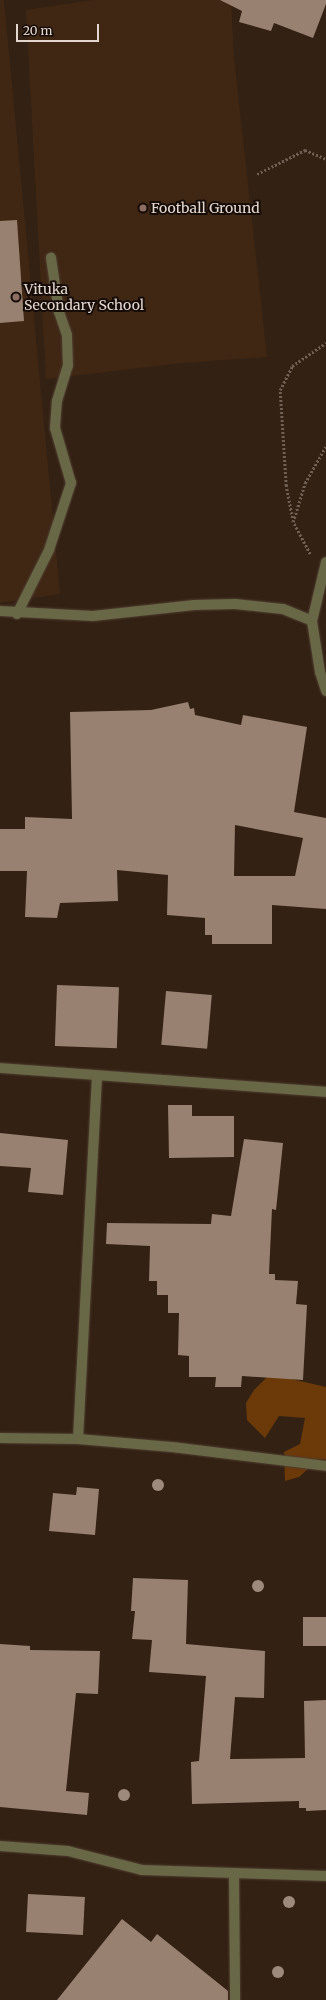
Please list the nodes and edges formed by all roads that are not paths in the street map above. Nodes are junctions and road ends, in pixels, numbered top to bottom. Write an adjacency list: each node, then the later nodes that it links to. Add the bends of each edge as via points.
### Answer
1 (50, 258): 4 (street, via 59,312 67,336 68,366 57,402 55,428 71,483 49,550)
2 (326, 562): 5 (street)
3 (0, 611): 4 (street)
4 (17, 614): 5 (street, via 93,616 194,604 235,604 283,609)
5 (312, 621): 6 (street, via 320,672)
6 (326, 691)
7 (0, 1068): 8 (street)
8 (97, 1077): 9 (street); 11 (street)
9 (326, 1092)
10 (0, 1438): 11 (street)
11 (78, 1439): 12 (street, via 172,1447)
12 (326, 1466)
13 (0, 1846): 14 (street, via 68,1851 142,1870)
14 (234, 1873): 15 (street); 16 (street)
15 (326, 1876)
16 (235, 2000)

